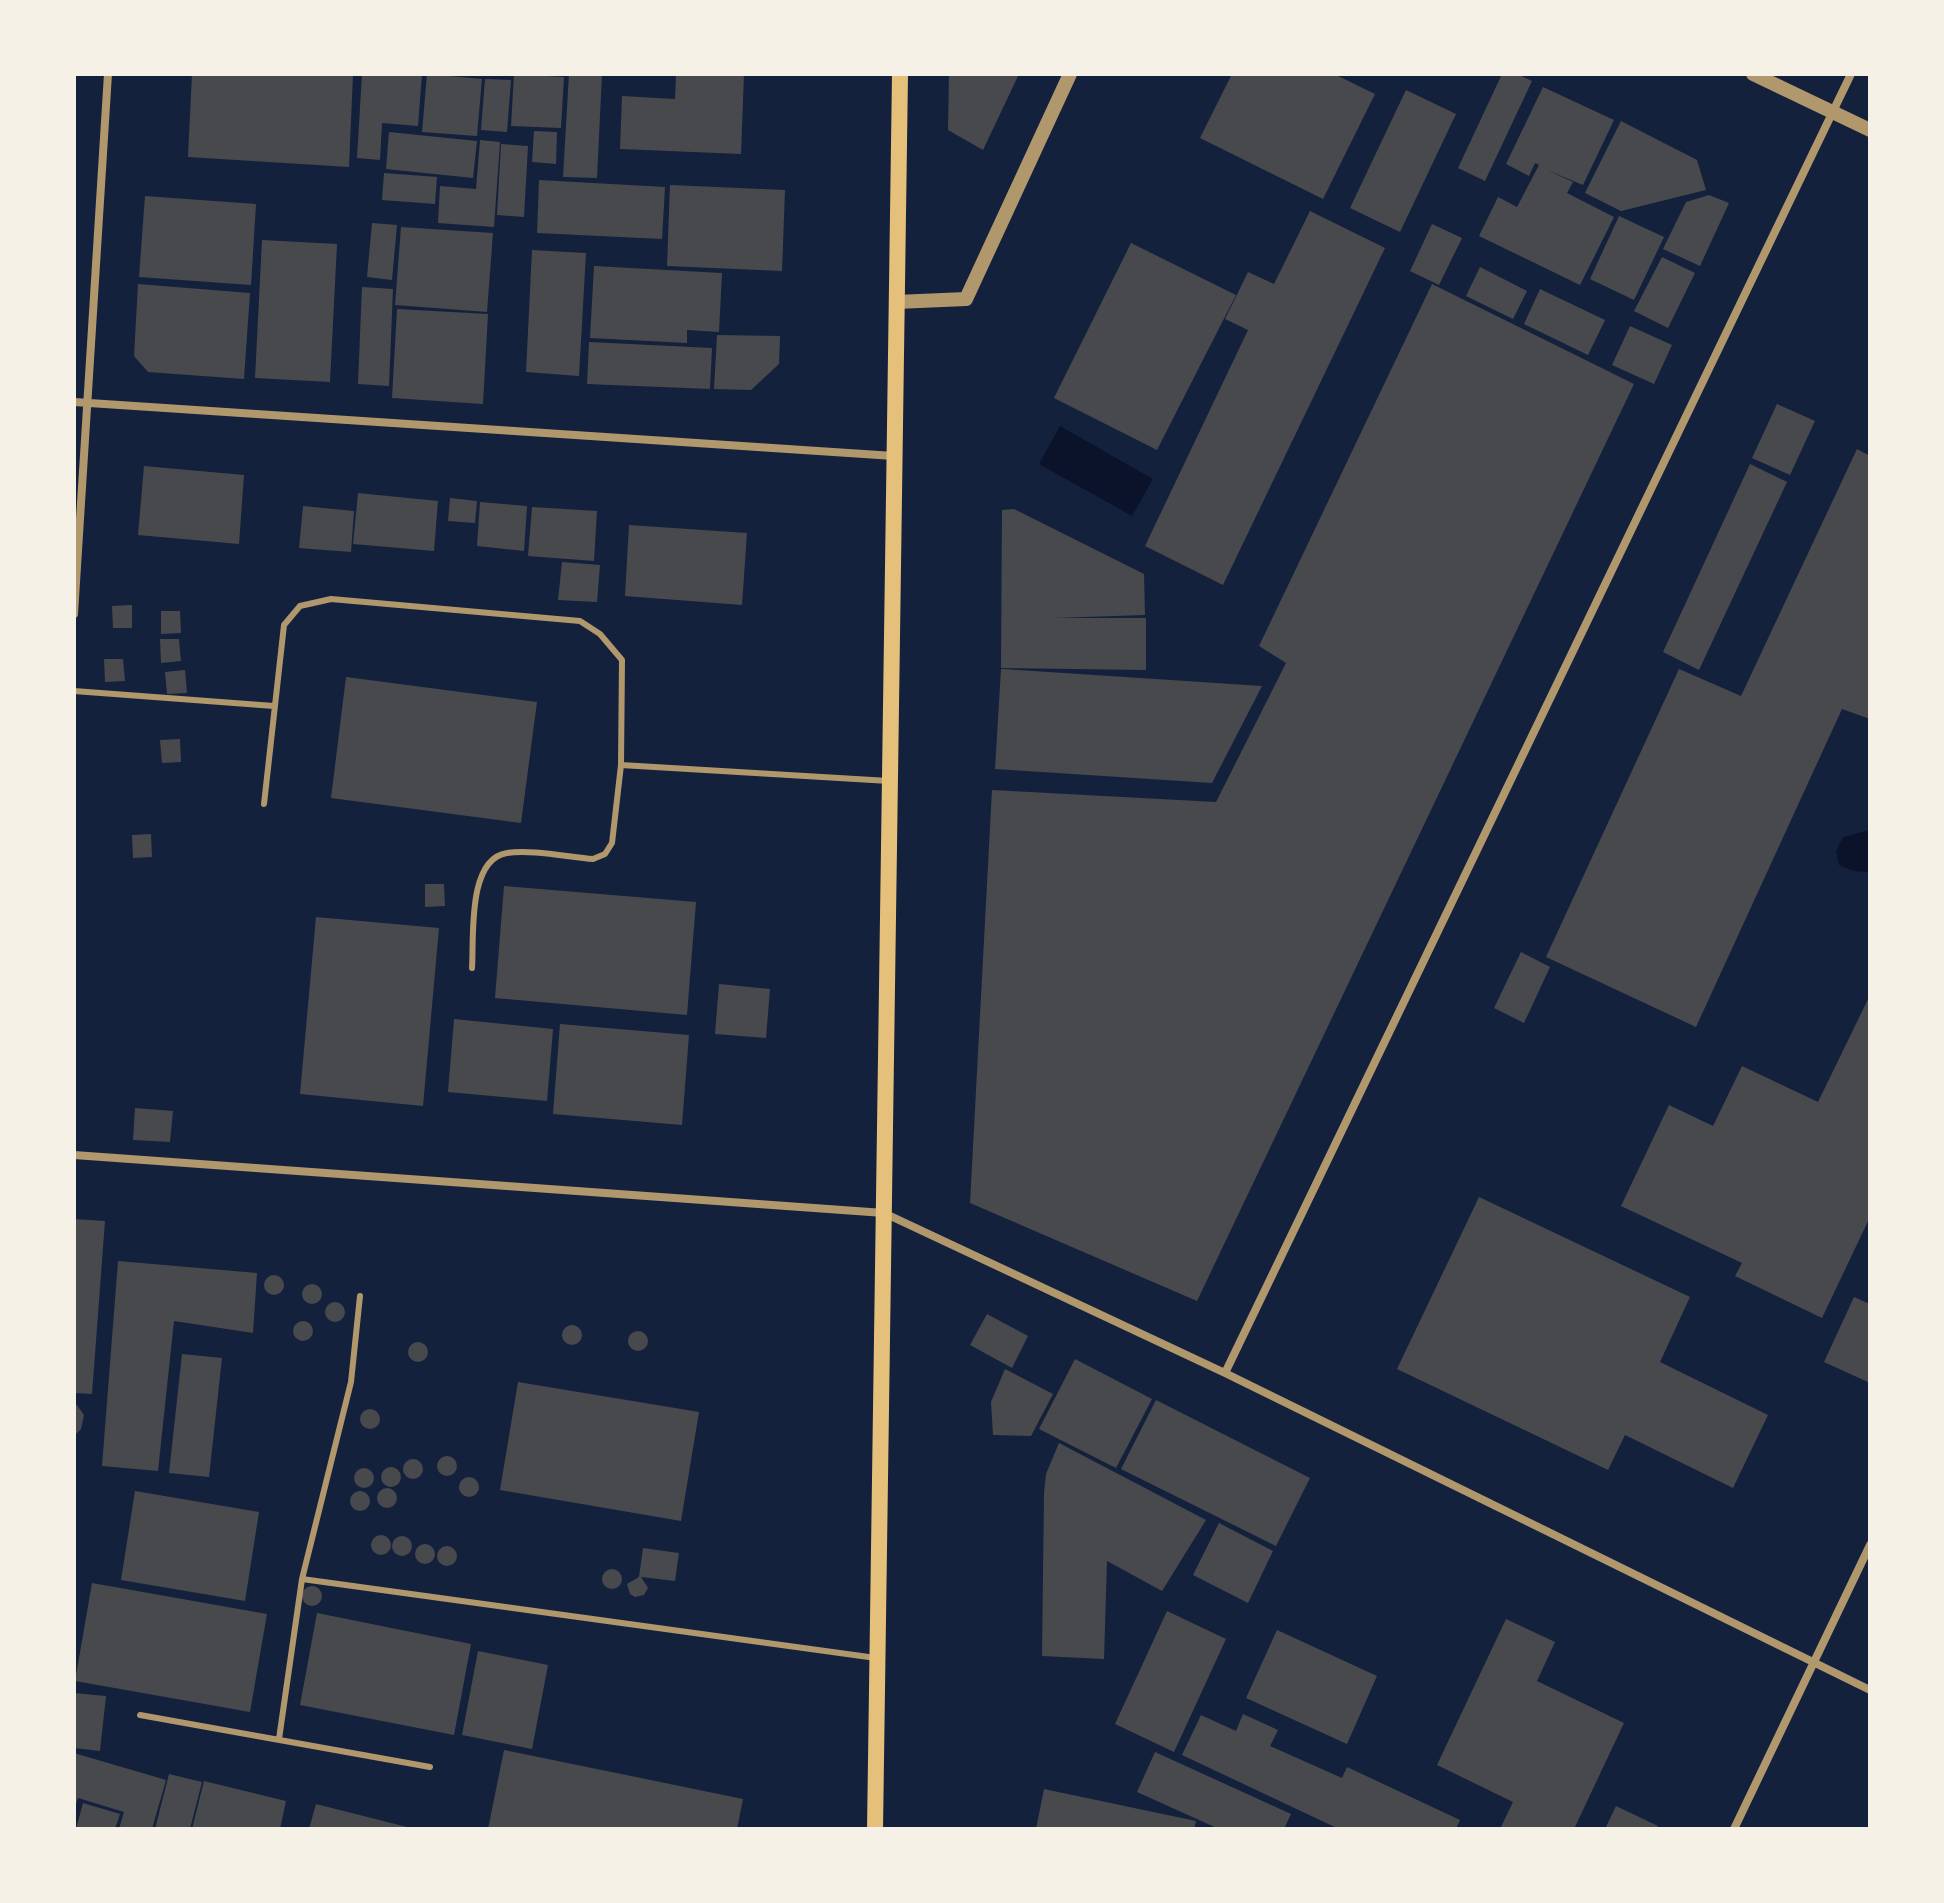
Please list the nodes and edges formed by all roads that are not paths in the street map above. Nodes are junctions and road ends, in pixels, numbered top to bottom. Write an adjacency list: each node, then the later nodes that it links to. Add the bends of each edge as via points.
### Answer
1 (108, 74): 10 (street)
2 (900, 74): 8 (main road)
3 (1070, 74): 8 (street, via 966,299)
4 (1753, 74): 6 (street)
5 (1851, 74): 6 (street)
6 (1832, 112): 7 (street); 22 (street)
7 (1870, 130)
8 (896, 302): 11 (main road)
9 (74, 402): 10 (street)
10 (90, 403): 11 (street); 12 (street)
11 (894, 456): 16 (main road)
12 (74, 614)
13 (74, 691): 14 (lane)
14 (274, 706): 15 (lane, via 284,625 300,606 331,599 580,621 600,634 622,660); 17 (lane)
15 (621, 765): 16 (lane); 18 (lane, via 612,843 605,854 593,859 505,852 483,868 477,884)
16 (889, 781): 20 (main road)
17 (264, 804)
18 (472, 968)
19 (74, 1155): 20 (street)
20 (884, 1213): 22 (street); 25 (main road)
21 (360, 1296): 24 (lane, via 351,1382)
22 (1225, 1373): 26 (street)
23 (1870, 1545): 26 (street)
24 (302, 1579): 25 (lane); 29 (lane)
25 (877, 1658): 31 (main road)
26 (1814, 1663): 27 (street); 32 (street)
27 (1870, 1690)
28 (140, 1715): 29 (lane)
29 (279, 1739): 30 (lane)
30 (430, 1767)
31 (875, 1829)
32 (1734, 1829)

